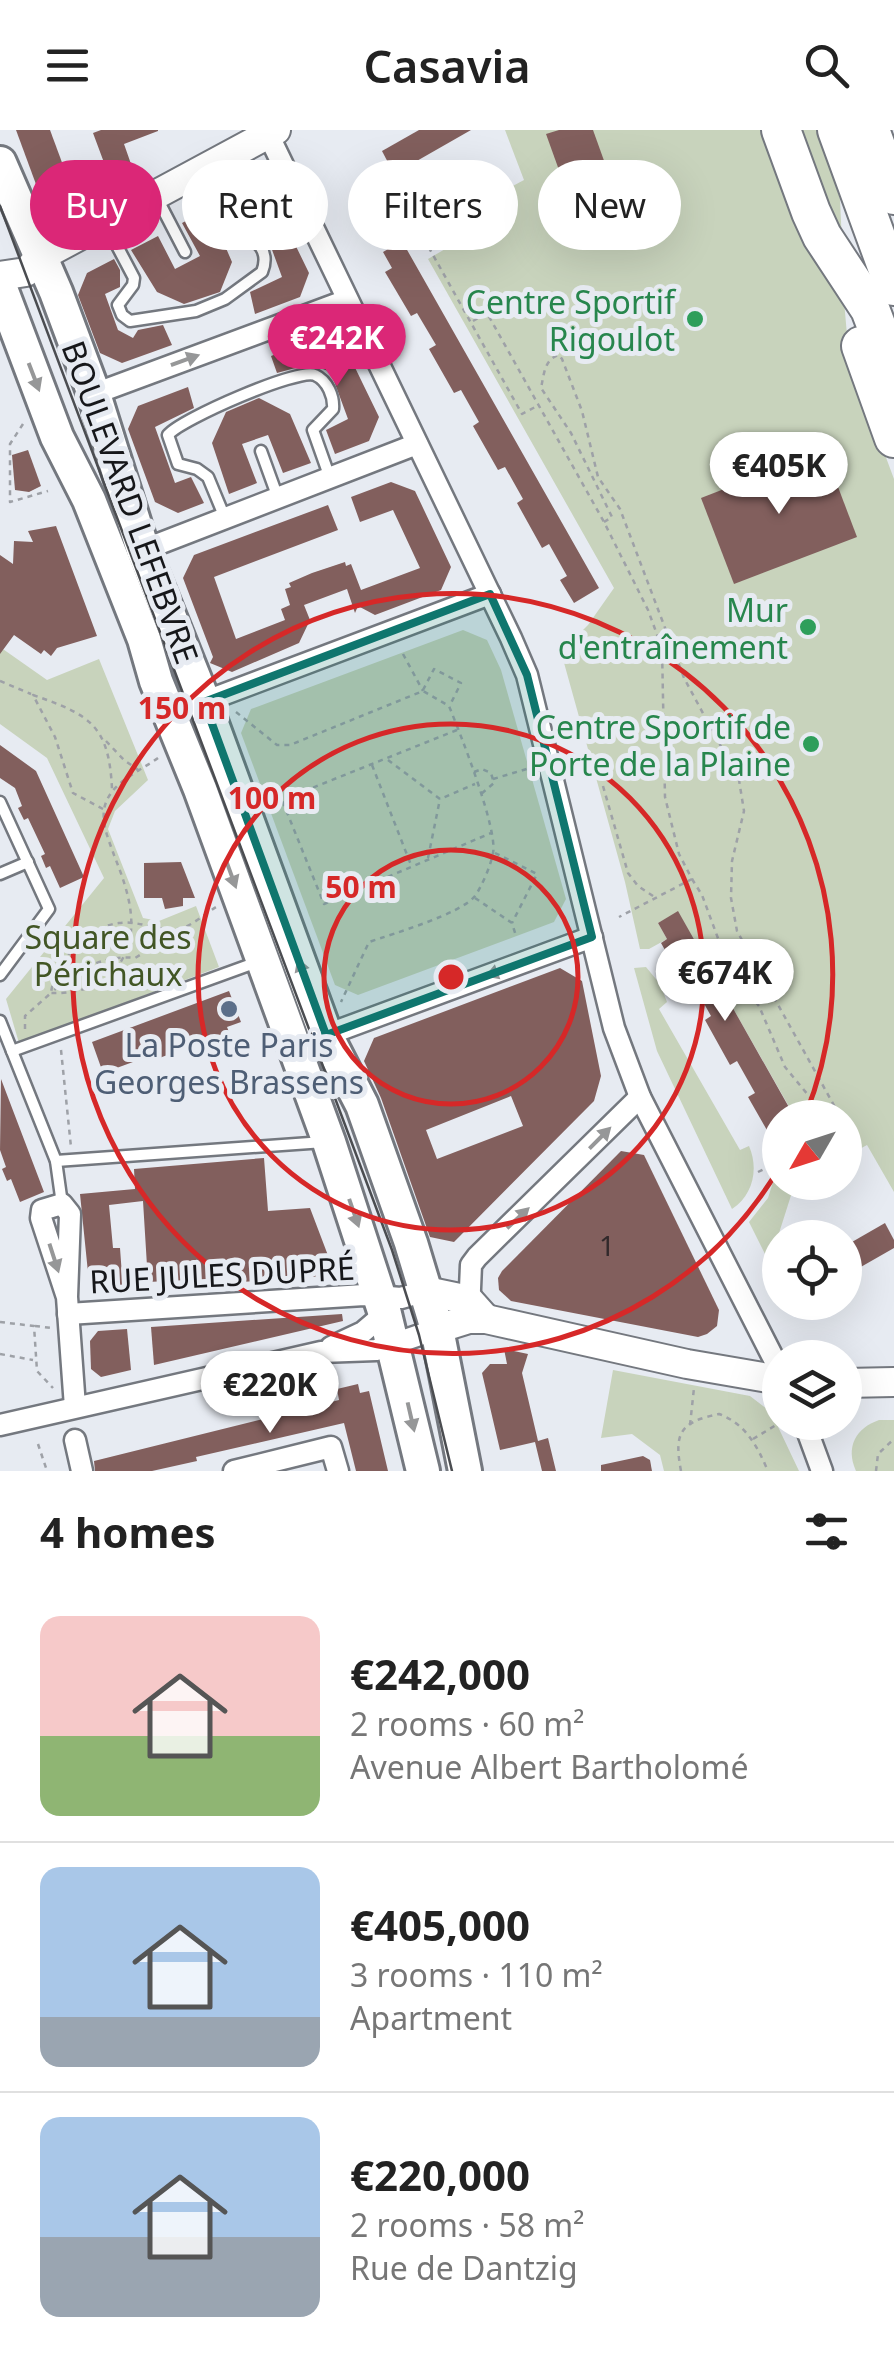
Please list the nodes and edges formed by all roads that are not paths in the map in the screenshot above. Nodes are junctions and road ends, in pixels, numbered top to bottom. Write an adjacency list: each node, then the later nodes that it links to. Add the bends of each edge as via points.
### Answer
1 (781, 130): 19 (highway, via 810,212 870,309)
2 (272, 132): 4 (main road); 17 (street)
3 (850, 135): 6 (highway); 12 (highway); 16 (highway)
4 (220, 160)
5 (0, 162): 13 (main road, BOULEVARD LEFEBVRE)
6 (894, 195)
7 (162, 209): 11 (lane)
8 (54, 250): 13 (main road)
9 (120, 250): 10 (lane, via 134,278 118,305 130,321 225,300 262,272)
10 (260, 250)
11 (184, 252)
12 (851, 255)
13 (40, 258): 14 (main road, via 26,272); 20 (main road, BOULEVARD LEFEBVRE)
14 (0, 274)
15 (0, 286): 30 (main road, BOULEVARD LEFEBVRE, one-way to 30)
16 (894, 286)
17 (347, 300): 20 (street, one-way to 17); 22 (street)
18 (852, 304): 21 (highway)
19 (894, 372)
20 (94, 394): 27 (main road, BOULEVARD LEFEBVRE)
21 (894, 438)
22 (417, 444): 24 (street); 28 (street)
23 (261, 451): 25 (lane)
24 (330, 478): 25 (street); 26 (lane, via 313,430 333,409 328,386 309,374 268,386 168,434 178,464 208,477)
25 (278, 498): 26 (street)
26 (225, 518): 27 (street)
27 (143, 550): 29 (main road, BOULEVARD LEFEBVRE)
28 (490, 594): 29 (street); 34 (street, via 526,675)
29 (212, 699): 30 (street); 37 (main road, BOULEVARD LEFEBVRE, one-way to 29)
30 (169, 715): 35 (main road, BOULEVARD LEFEBVRE, one-way to 35)
31 (0, 802): 32 (lane)
32 (28, 862): 33 (lane); 36 (lane, via 49,908)
33 (0, 874)
34 (592, 938): 37 (street, one-way to 37); 40 (street)
35 (263, 960): 39 (lane); 41 (main road, BOULEVARD LEFEBVRE)
36 (0, 975)
37 (332, 1020): 44 (main road, BOULEVARD LEFEBVRE, via 362,1105)
38 (0, 1021): 39 (lane)
39 (12, 1051): 42 (lane)
40 (640, 1097): 46 (street, one-way to 40, via 476,1257); 47 (street)
41 (329, 1142): 42 (lane); 44 (main road, BOULEVARD LEFEBVRE, one-way to 44)
42 (56, 1161): 43 (lane)
43 (62, 1204): 45 (street, via 70,1214)
44 (397, 1309): 45 (street, RUE JULES DUPRÉ); 46 (main road, BOULEVARD LEFEBVRE); 46 (street); 48 (street); 48 (street, via 376,1350); 59 (main road, BOULEVARD LEFEBVRE, one-way to 59)
45 (63, 1313): 52 (street)
46 (465, 1317): 49 (main road); 60 (main road, BOULEVARD LEFEBVRE)
47 (764, 1340)
48 (320, 1352): 52 (street)
49 (762, 1377)
50 (894, 1382): 51 (main road)
51 (862, 1383)
52 (75, 1407): 53 (street); 54 (lane)
53 (0, 1425)
54 (75, 1440): 56 (street)
55 (811, 1440): 61 (street)
56 (82, 1471)
57 (234, 1471): 58 (street, via 331,1447)
58 (338, 1471)
59 (423, 1471)
60 (464, 1471)
61 (822, 1471)

